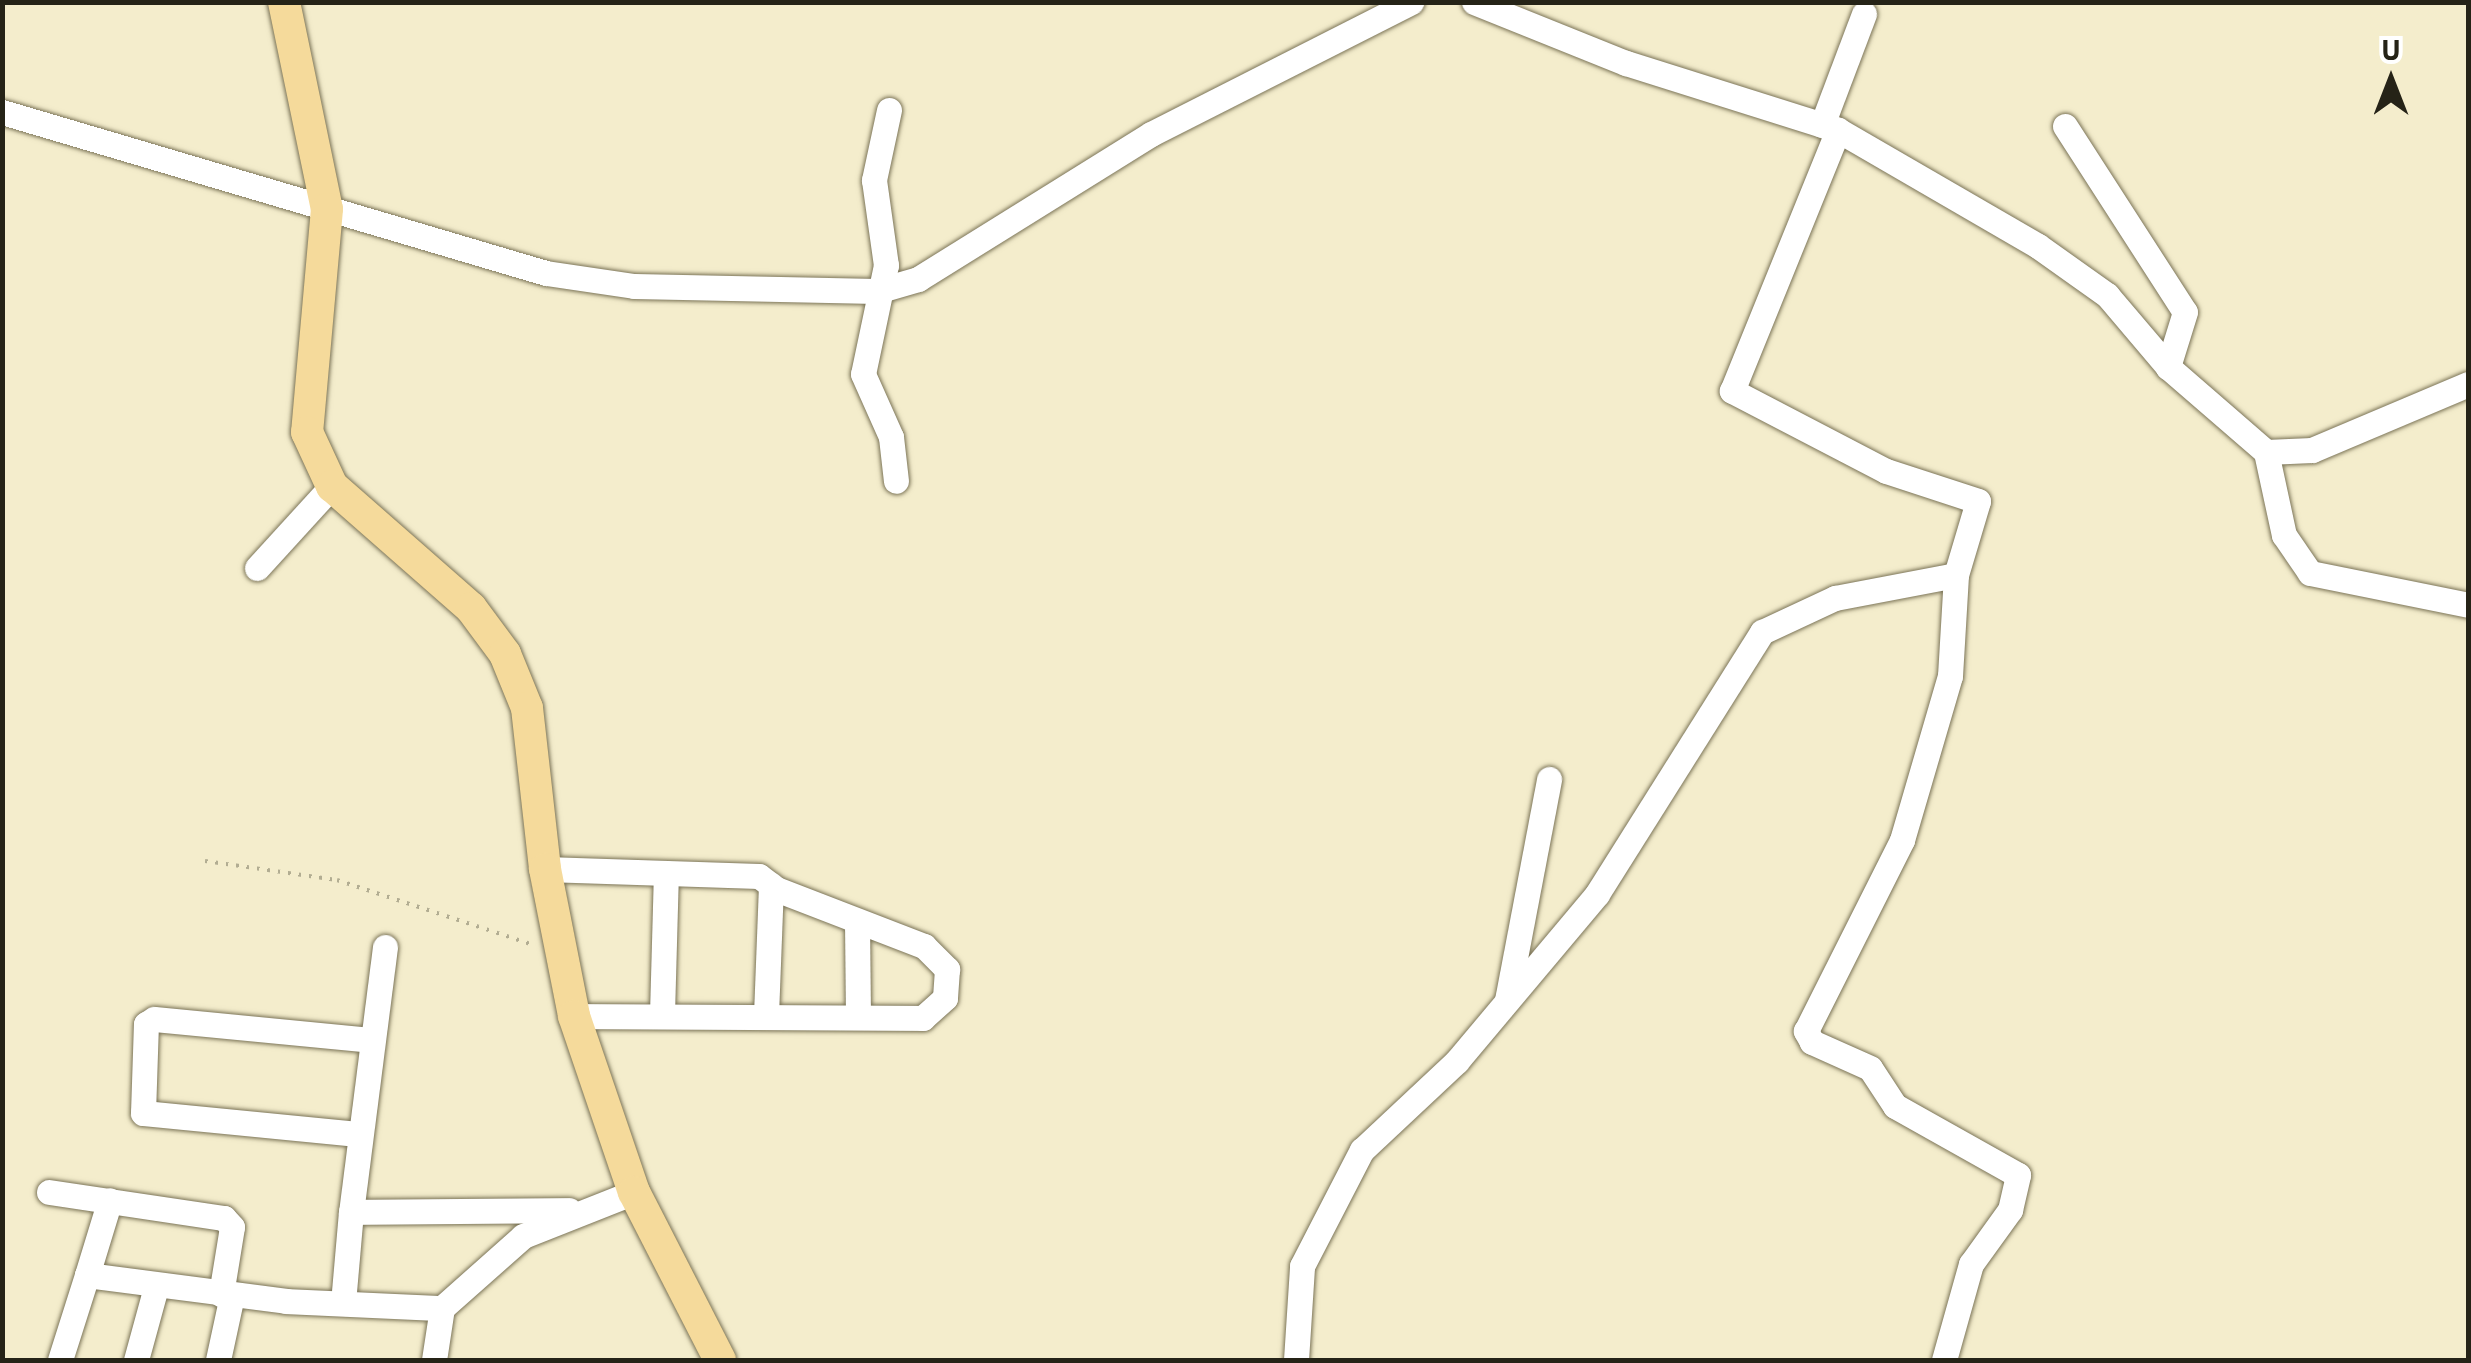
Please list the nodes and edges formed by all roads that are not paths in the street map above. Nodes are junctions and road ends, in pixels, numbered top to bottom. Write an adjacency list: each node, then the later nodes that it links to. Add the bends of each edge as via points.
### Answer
1 (284, 2): 9 (main road)
2 (1411, 2): 10 (street, via 1151,134 918,279)
3 (1474, 2): 8 (street, via 1626,63)
4 (1864, 14): 8 (street)
5 (889, 110): 10 (street, via 874,167 886,250)
6 (2, 112): 9 (street)
7 (2065, 126): 11 (street, via 2183,306 2186,318)
8 (1830, 128): 11 (street, via 2038,246 2107,295); 17 (street, via 1732,391 1886,471 1978,501)
9 (326, 210): 10 (street, via 546,273 634,286); 15 (main road, via 307,432)
10 (882, 289): 14 (street, via 863,374 891,437)
11 (2168, 367): 13 (street)
12 (2468, 384): 13 (street, via 2312,450)
13 (2266, 452): 18 (street, via 2284,534 2310,573)
14 (896, 481)
15 (332, 486): 16 (street); 20 (main road, via 471,608 505,654 526,708)
16 (257, 568)
17 (1956, 575): 25 (street, via 1834,598 1762,632 1596,894); 48 (street, via 1950,676 1902,840 1806,1031 1812,1042 1870,1068 1896,1106 2018,1175 2010,1210 1972,1264)
18 (2468, 606)
19 (1549, 779): 25 (street)
20 (545, 869): 21 (street); 29 (main road)
21 (666, 873): 22 (street, via 759,876); 26 (street)
22 (771, 885): 23 (street); 27 (street)
23 (858, 921): 28 (street); 28 (street, via 935,952 948,978 933,1015)
24 (385, 947): 30 (street)
25 (1507, 1002): 47 (street, via 1458,1061 1362,1150 1302,1266)
26 (662, 1014): 27 (street); 29 (street)
27 (766, 1015): 28 (street)
28 (858, 1015)
29 (574, 1016): 33 (main road)
30 (370, 1040): 31 (street); 31 (street, via 154,1019 146,1024 138,1104 143,1114)
31 (358, 1134): 36 (street)
32 (48, 1192): 34 (street)
33 (634, 1192): 35 (street); 46 (main road)
34 (110, 1200): 37 (street); 39 (street, via 230,1222)
35 (580, 1210): 36 (street); 41 (street, via 497,1254)
36 (351, 1212): 40 (street)
37 (86, 1275): 38 (street); 42 (street)
38 (156, 1287): 39 (street); 43 (street)
39 (227, 1294): 40 (street); 44 (street)
40 (343, 1303): 41 (street)
41 (442, 1308): 45 (street)
42 (60, 1360)
43 (136, 1360)
44 (218, 1360)
45 (434, 1360)
46 (720, 1360)
47 (1296, 1360)
48 (1944, 1360)

